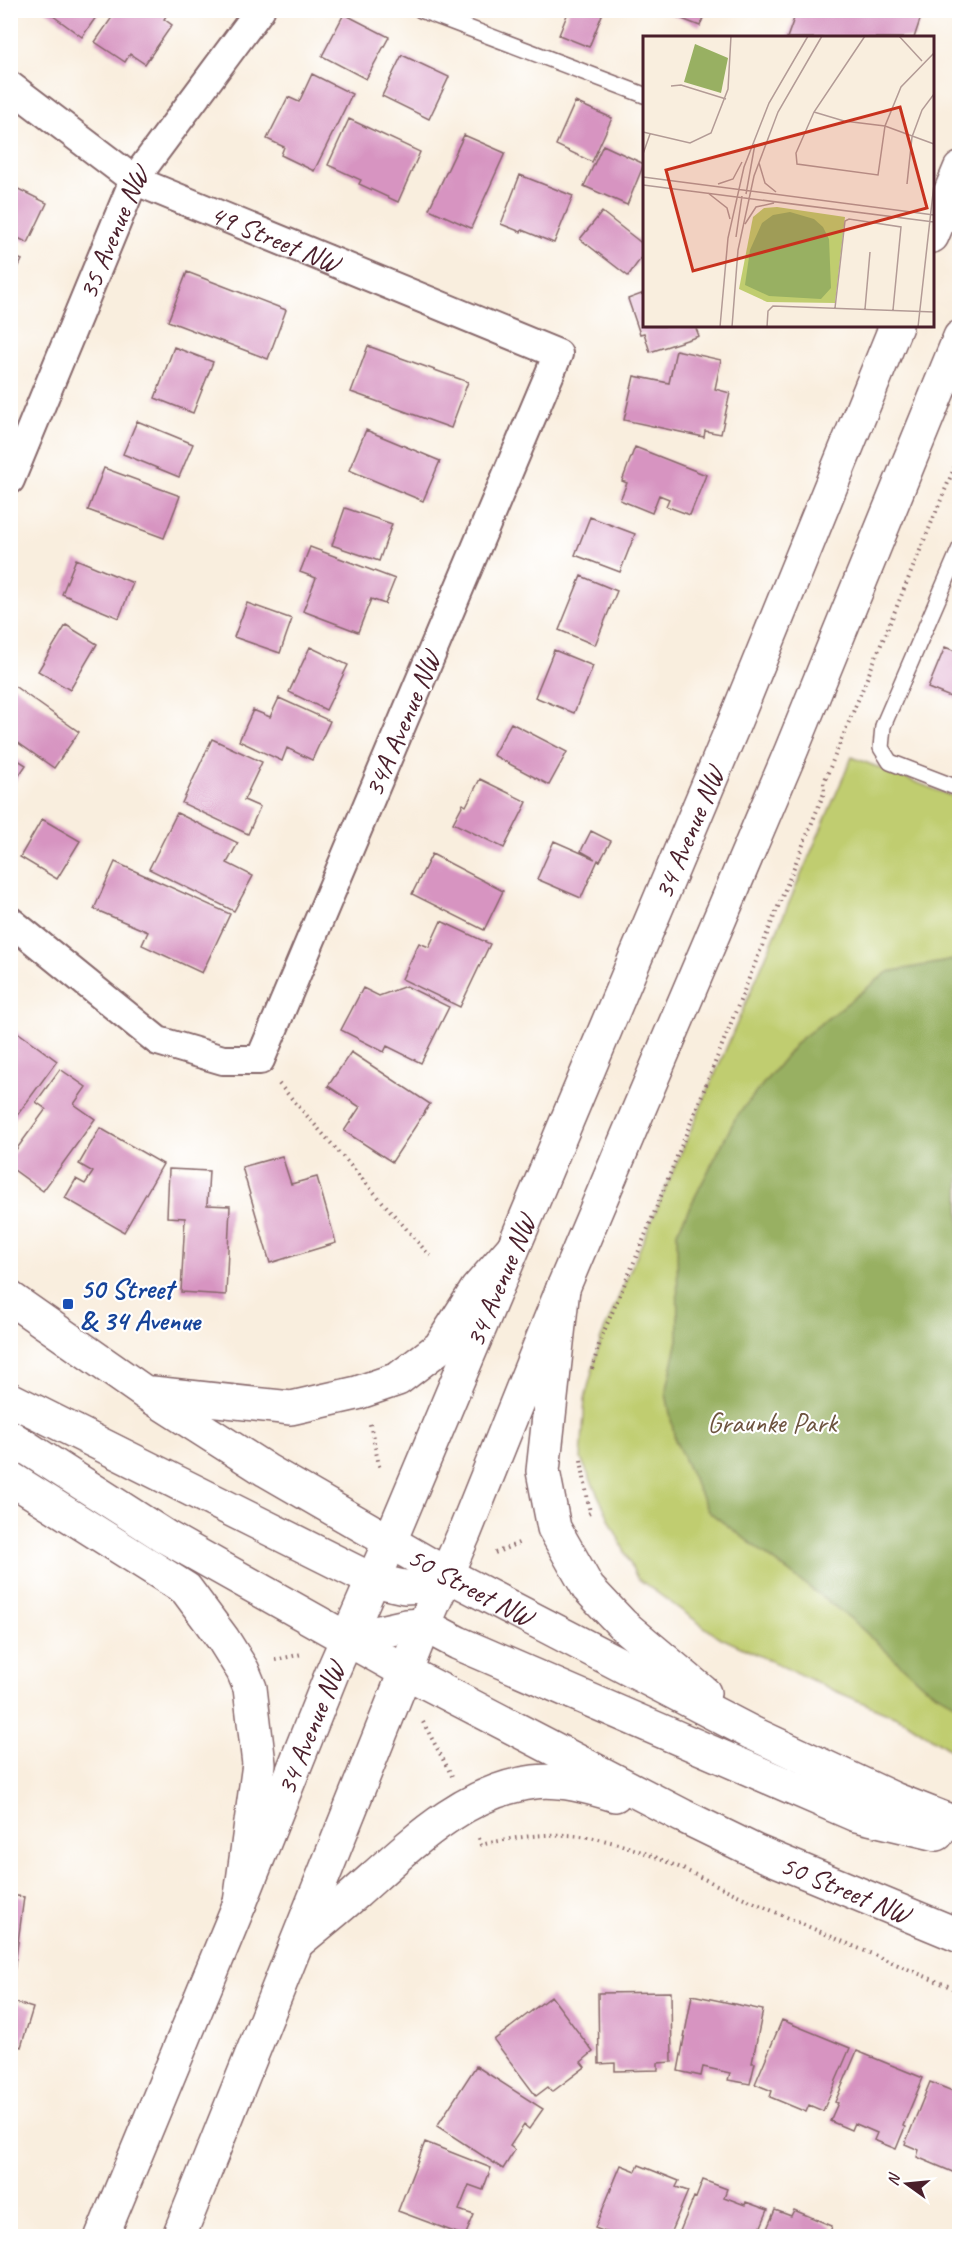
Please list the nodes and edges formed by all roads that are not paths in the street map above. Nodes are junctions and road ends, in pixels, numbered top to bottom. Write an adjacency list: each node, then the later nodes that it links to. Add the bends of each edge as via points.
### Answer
1 (260, 10): 6 (street, 35 Avenue NW)
2 (421, 10): 4 (lane)
3 (10, 86): 6 (street, 49 Street NW)
4 (643, 94)
5 (960, 169): 7 (main road)
6 (134, 180): 10 (street, 49 Street NW); 11 (street, 35 Avenue NW)
7 (934, 234)
8 (896, 327): 15 (main road, 34 Avenue NW, via 729,736)
9 (960, 337): 16 (main road, via 791,751)
10 (558, 354): 14 (street, 34A Avenue NW, via 260,1060 223,1060 158,1041)
11 (10, 480)
12 (960, 548): 13 (lane, via 883,726 881,748 890,762)
13 (960, 789)
14 (10, 921)
15 (512, 1249): 18 (main road, via 477,1289 440,1347 398,1379 291,1408); 22 (main road, 34 Avenue NW)
16 (563, 1288): 23 (main road); 28 (main road, via 543,1471 554,1528 588,1588 623,1625)
17 (10, 1298): 18 (main road, 50 Street NW)
18 (144, 1392): 22 (main road, 50 Street NW, via 349,1520)
19 (10, 1399): 24 (main road)
20 (10, 1437): 26 (main road, 50 Street NW, via 166,1537)
21 (10, 1478): 32 (main road, via 186,1589 243,1671 250,1688 260,1764)
22 (390, 1540): 23 (main road, 50 Street NW); 24 (main road, 34 Avenue NW)
23 (446, 1574): 24 (main road, via 425,1586 404,1587); 25 (main road); 28 (main road, 50 Street NW)
24 (372, 1580): 26 (main road, 34 Avenue NW)
25 (424, 1625): 26 (main road); 27 (main road); 31 (main road, via 856,1815)
26 (347, 1639): 27 (main road, 50 Street NW); 32 (main road, 34 Avenue NW)
27 (406, 1672): 29 (main road, 50 Street NW); 34 (main road)
28 (752, 1733): 30 (main road, 50 Street NW)
29 (683, 1816): 33 (main road, 50 Street NW, via 758,1852); 34 (main road, via 582,1784 535,1781 493,1791 411,1843)
30 (960, 1825)
31 (960, 1839)
32 (240, 1903): 35 (main road, 34 Avenue NW)
33 (960, 1936)
34 (299, 1941): 36 (main road)
35 (102, 2236)
36 (179, 2236)

